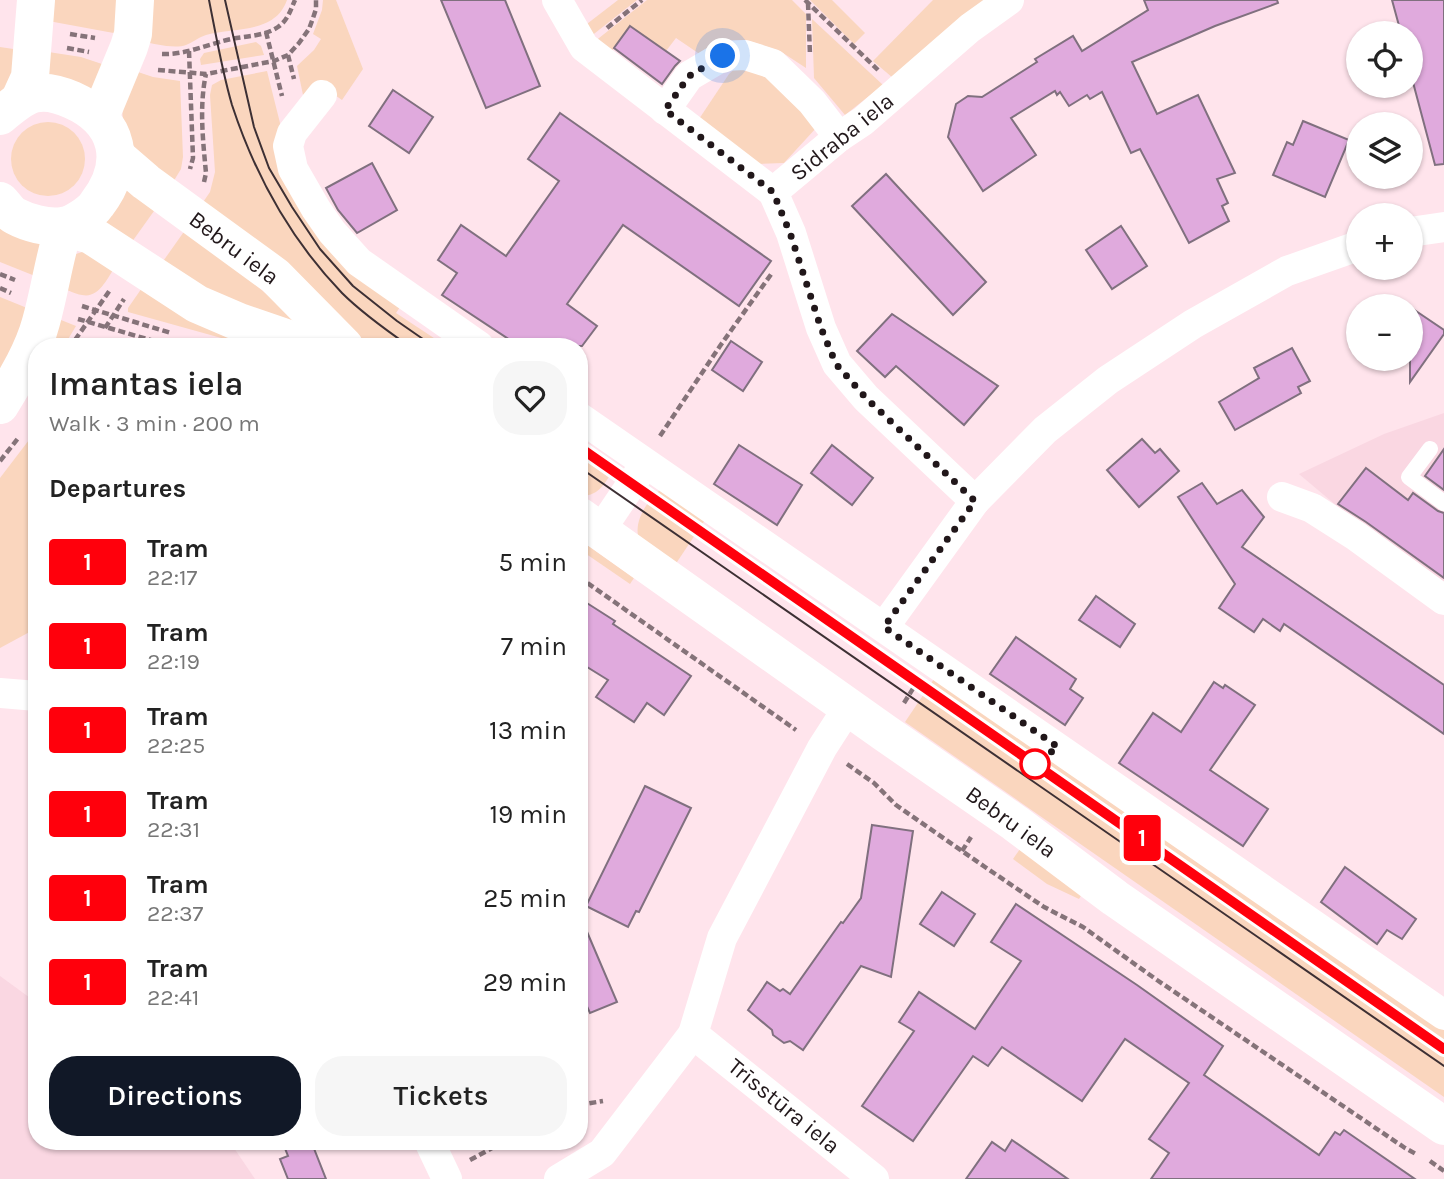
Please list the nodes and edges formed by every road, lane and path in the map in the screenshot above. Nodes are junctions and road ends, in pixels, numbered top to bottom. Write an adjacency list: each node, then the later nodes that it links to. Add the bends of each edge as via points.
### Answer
1 (36, 0): 16 (street, via 30,78)
2 (135, 0): 18 (street, via 133,34)
3 (295, 0): 9 (path, via 288,19)
4 (316, 0): 12 (path, via 309,29 288,55)
5 (557, 0): 10 (street)
6 (642, 0): 10 (path)
7 (805, 0): 14 (path)
8 (1009, 0): 14 (street, Sidraba iela)
9 (266, 32): 11 (path); 12 (path)
10 (584, 47): 17 (street)
11 (189, 51)
12 (274, 61): 13 (path); 19 (path)
13 (206, 74)
14 (900, 90): 20 (street, Sidraba iela)
15 (322, 95): 19 (street)
16 (10, 107): 18 (street, via 37,92 51,93 86,106)
17 (665, 110): 20 (street, via 689,76 723,56 745,55 773,64); 22 (street)
18 (100, 117): 21 (street, via 112,135)
19 (292, 133): 40 (street, via 288,146 293,169 344,247)
20 (839, 137): 22 (street, Sidraba iela)
21 (117, 157): 24 (street, via 107,192 91,212); 39 (street, Bebru iela, via 275,276)
22 (773, 192): 48 (street, Sidraba iela, via 836,364)
23 (0, 201): 24 (street, via 14,216)
24 (64, 227): 31 (street); 38 (street, via 91,235 197,304)
25 (1444, 227): 26 (street)
26 (1423, 230)
27 (1346, 250): 48 (street, via 1287,271 1118,373 1045,430)
28 (778, 264): 46 (path)
29 (0, 274): 31 (path)
30 (0, 288): 31 (path)
31 (46, 300): 32 (path); 33 (path); 35 (street)
32 (97, 310): 33 (path); 34 (path)
33 (87, 322): 36 (path); 37 (path)
34 (181, 336)
35 (35, 338)
36 (76, 338)
37 (143, 338)
38 (286, 338)
39 (336, 338)
40 (468, 338)
41 (28, 357): 42 (street)
42 (10, 420): 45 (path)
43 (588, 423): 46 (street)
44 (1430, 449): 49 (lane, via 1409,477)
45 (0, 461)
46 (645, 464): 50 (street); 53 (street)
47 (1282, 498): 52 (street, via 1312,508)
48 (975, 501): 53 (street)
49 (1444, 503)
50 (590, 524): 56 (street, Bebru iela)
51 (588, 583): 57 (path)
52 (1444, 600)
53 (884, 627): 58 (street)
54 (0, 693): 55 (street)
55 (28, 695)
56 (849, 706): 57 (street); 60 (street, Bebru iela)
57 (822, 748): 59 (street, via 722,938); 62 (path, via 1044,907 1083,927)
58 (1444, 1015)
59 (693, 1034): 64 (street, via 602,1153); 65 (street, Trīsstūra iela)
60 (1444, 1126)
61 (433, 1150): 63 (street)
62 (1444, 1171)
63 (447, 1179)
64 (559, 1179)
65 (874, 1179)

